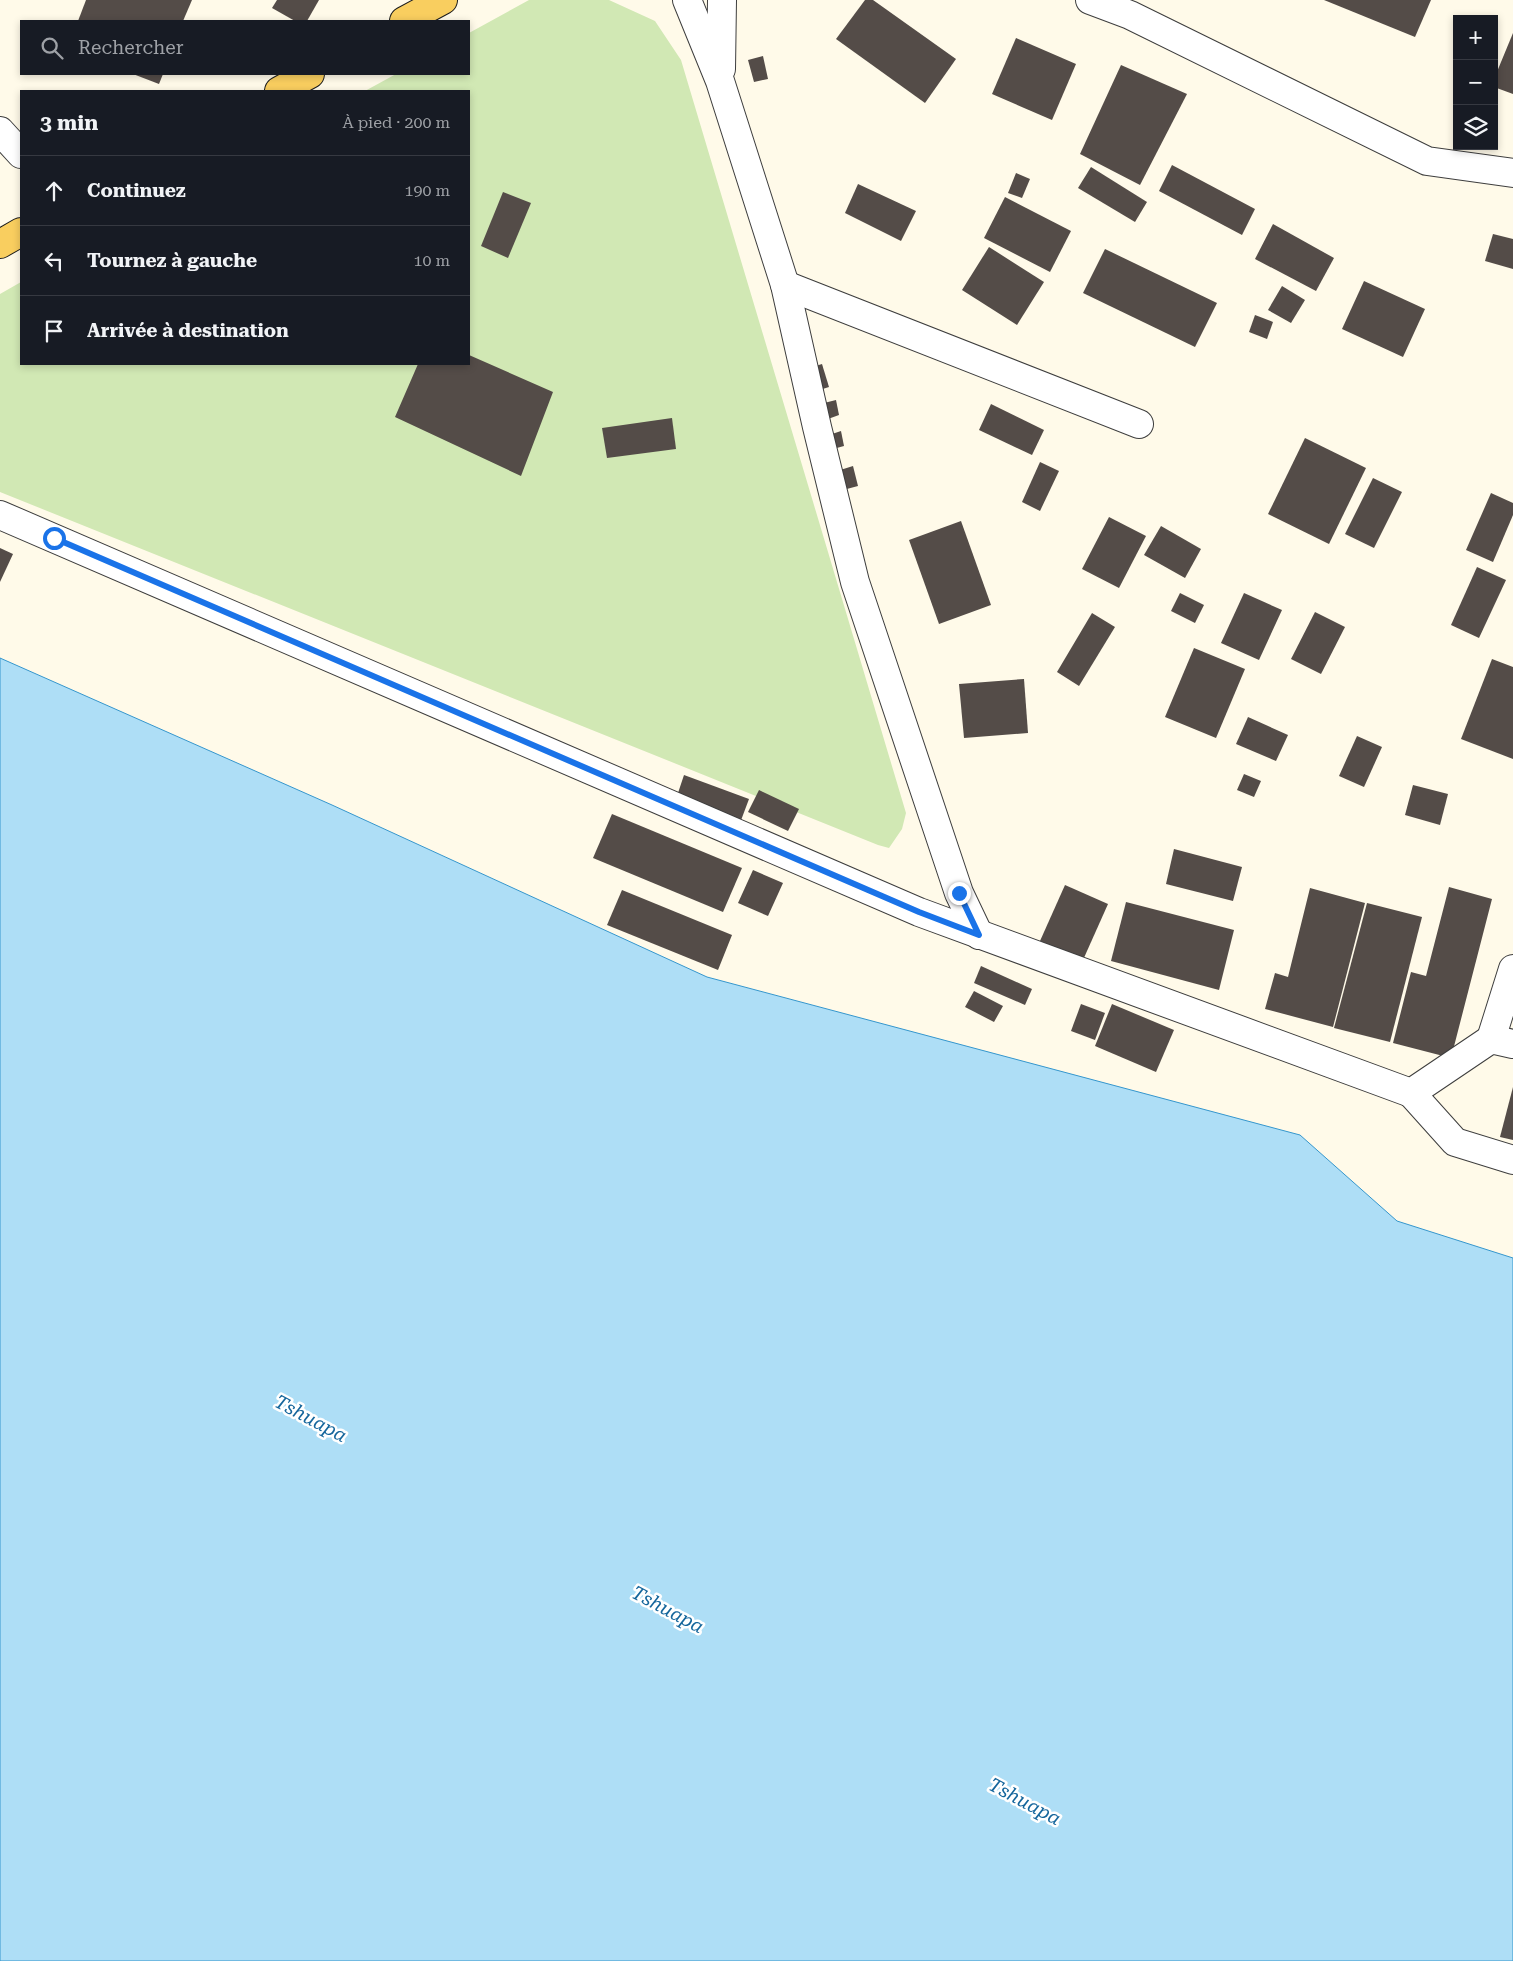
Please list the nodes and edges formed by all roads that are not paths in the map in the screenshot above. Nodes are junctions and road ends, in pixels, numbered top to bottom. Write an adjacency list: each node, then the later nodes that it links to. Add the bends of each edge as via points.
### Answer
1 (443, 0): 5 (main road)
2 (687, 0): 7 (street)
3 (722, 0): 7 (street)
4 (1090, 0): 11 (street, via 1130,15 1427,161)
5 (406, 20)
6 (308, 75): 8 (main road)
7 (720, 81): 14 (street)
8 (281, 90)
9 (0, 131): 10 (street)
10 (20, 153)
11 (1513, 172)
12 (20, 233): 13 (main road)
13 (0, 244)
14 (785, 285): 15 (street); 17 (street, via 855,582 959,893)
15 (1139, 424)
16 (0, 515): 17 (street, via 919,912)
17 (979, 935): 20 (street)
18 (1513, 970): 19 (street)
19 (1502, 1042): 20 (street)
20 (1411, 1094): 21 (street, via 1455,1142)
21 (1513, 1160)

